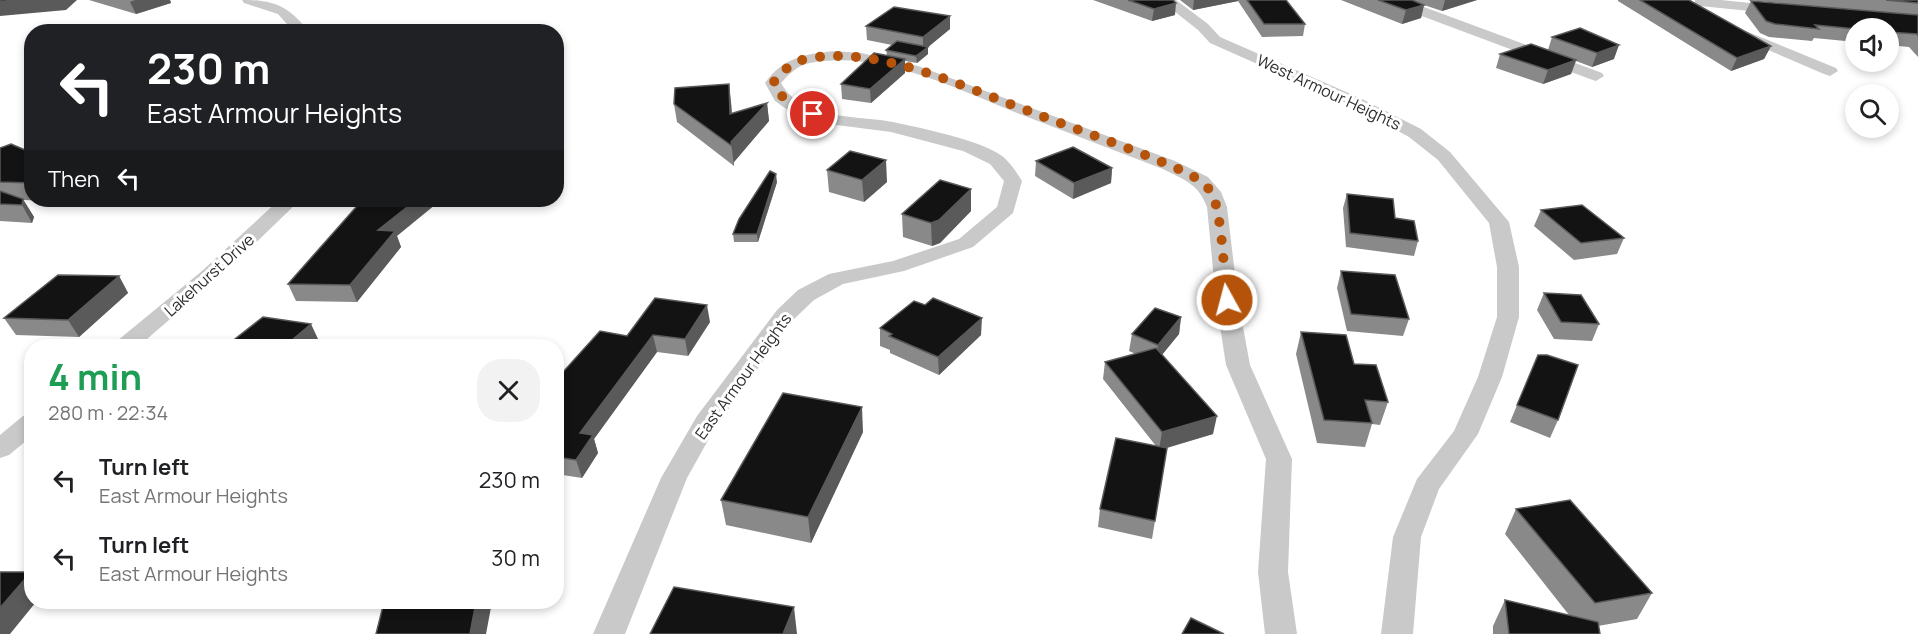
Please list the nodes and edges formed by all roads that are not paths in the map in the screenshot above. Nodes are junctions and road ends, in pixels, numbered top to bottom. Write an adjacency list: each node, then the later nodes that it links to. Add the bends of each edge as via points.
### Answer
1 (249, 0): 6 (street, via 283,11)
2 (1167, 0): 15 (street, West Armour Heights, via 1215,40 1354,101 1415,133 1443,156 1499,222 1508,267 1508,317 1490,377 1465,434 1427,486 1407,537)
3 (1392, 0): 8 (street)
4 (1700, 1): 5 (street); 7 (street, via 1747,36)
5 (1792, 11)
6 (295, 24)
7 (1830, 71)
8 (1596, 76)
9 (283, 207): 10 (street, Lakehurst Drive)
10 (133, 339)
11 (24, 429): 12 (street)
12 (0, 449)
13 (609, 634): 14 (street, East Armour Heights, via 674,478 706,422 786,315 806,295 837,279 897,267 966,243 1006,209 1013,181 996,160 969,147 892,127 829,118 798,109 781,98 773,83 785,67 808,58 834,57 867,59 921,71 1169,165 1201,182 1211,192 1217,207 1238,364 1279,459 1273,573)
14 (1281, 634)
15 (1396, 634)

